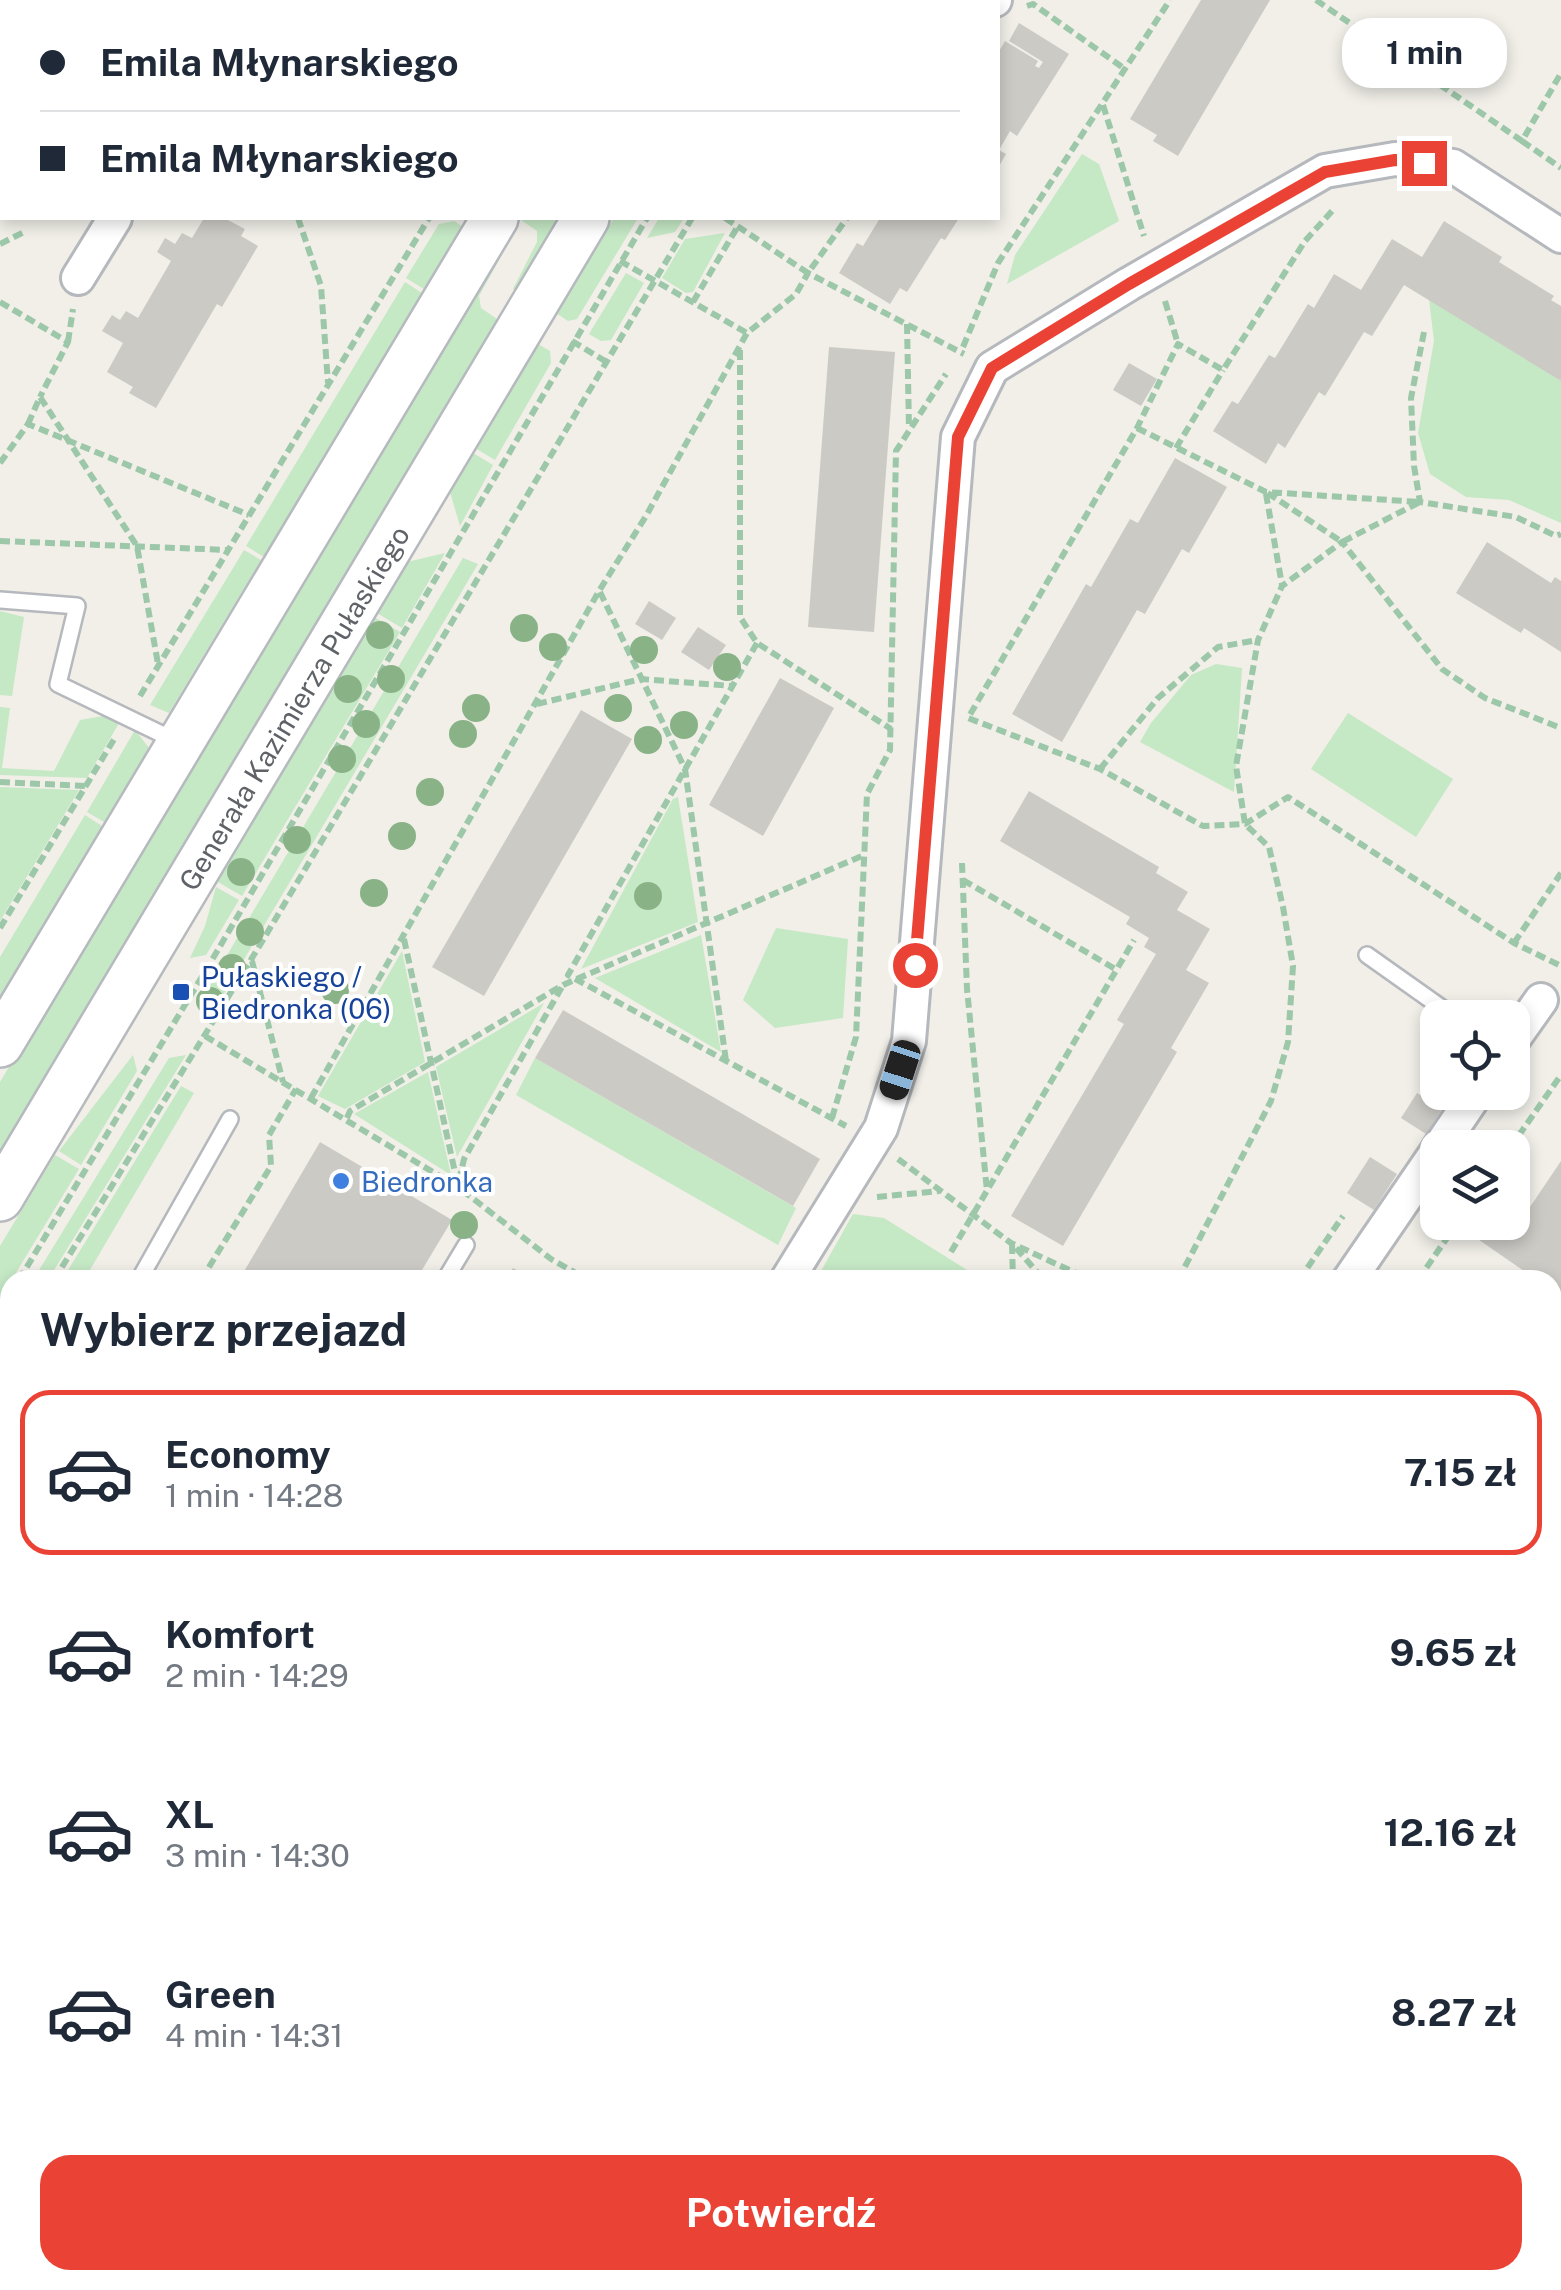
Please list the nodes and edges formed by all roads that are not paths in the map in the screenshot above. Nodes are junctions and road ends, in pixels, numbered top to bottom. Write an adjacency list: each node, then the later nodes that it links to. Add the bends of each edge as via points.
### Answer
1 (114, 220): 5 (street)
2 (495, 220): 7 (main road)
3 (585, 220): 15 (main road, Generała Kazimierza Pułaskiego)
4 (1561, 236): 19 (street, via 1453,166 1395,160 1325,172 992,368 958,437 909,1041 881,1128)
5 (78, 278)
6 (0, 600): 7 (lane, via 77,606 58,684)
7 (180, 742): 12 (main road)
8 (1366, 955): 9 (lane)
9 (1430, 1000)
10 (1546, 1003): 11 (street)
11 (1530, 1021)
12 (0, 1044)
13 (230, 1119): 17 (lane)
14 (1420, 1175): 20 (street)
15 (0, 1198)
16 (466, 1245): 18 (lane)
17 (144, 1270)
18 (452, 1270)
19 (794, 1270)
20 (1356, 1270)

